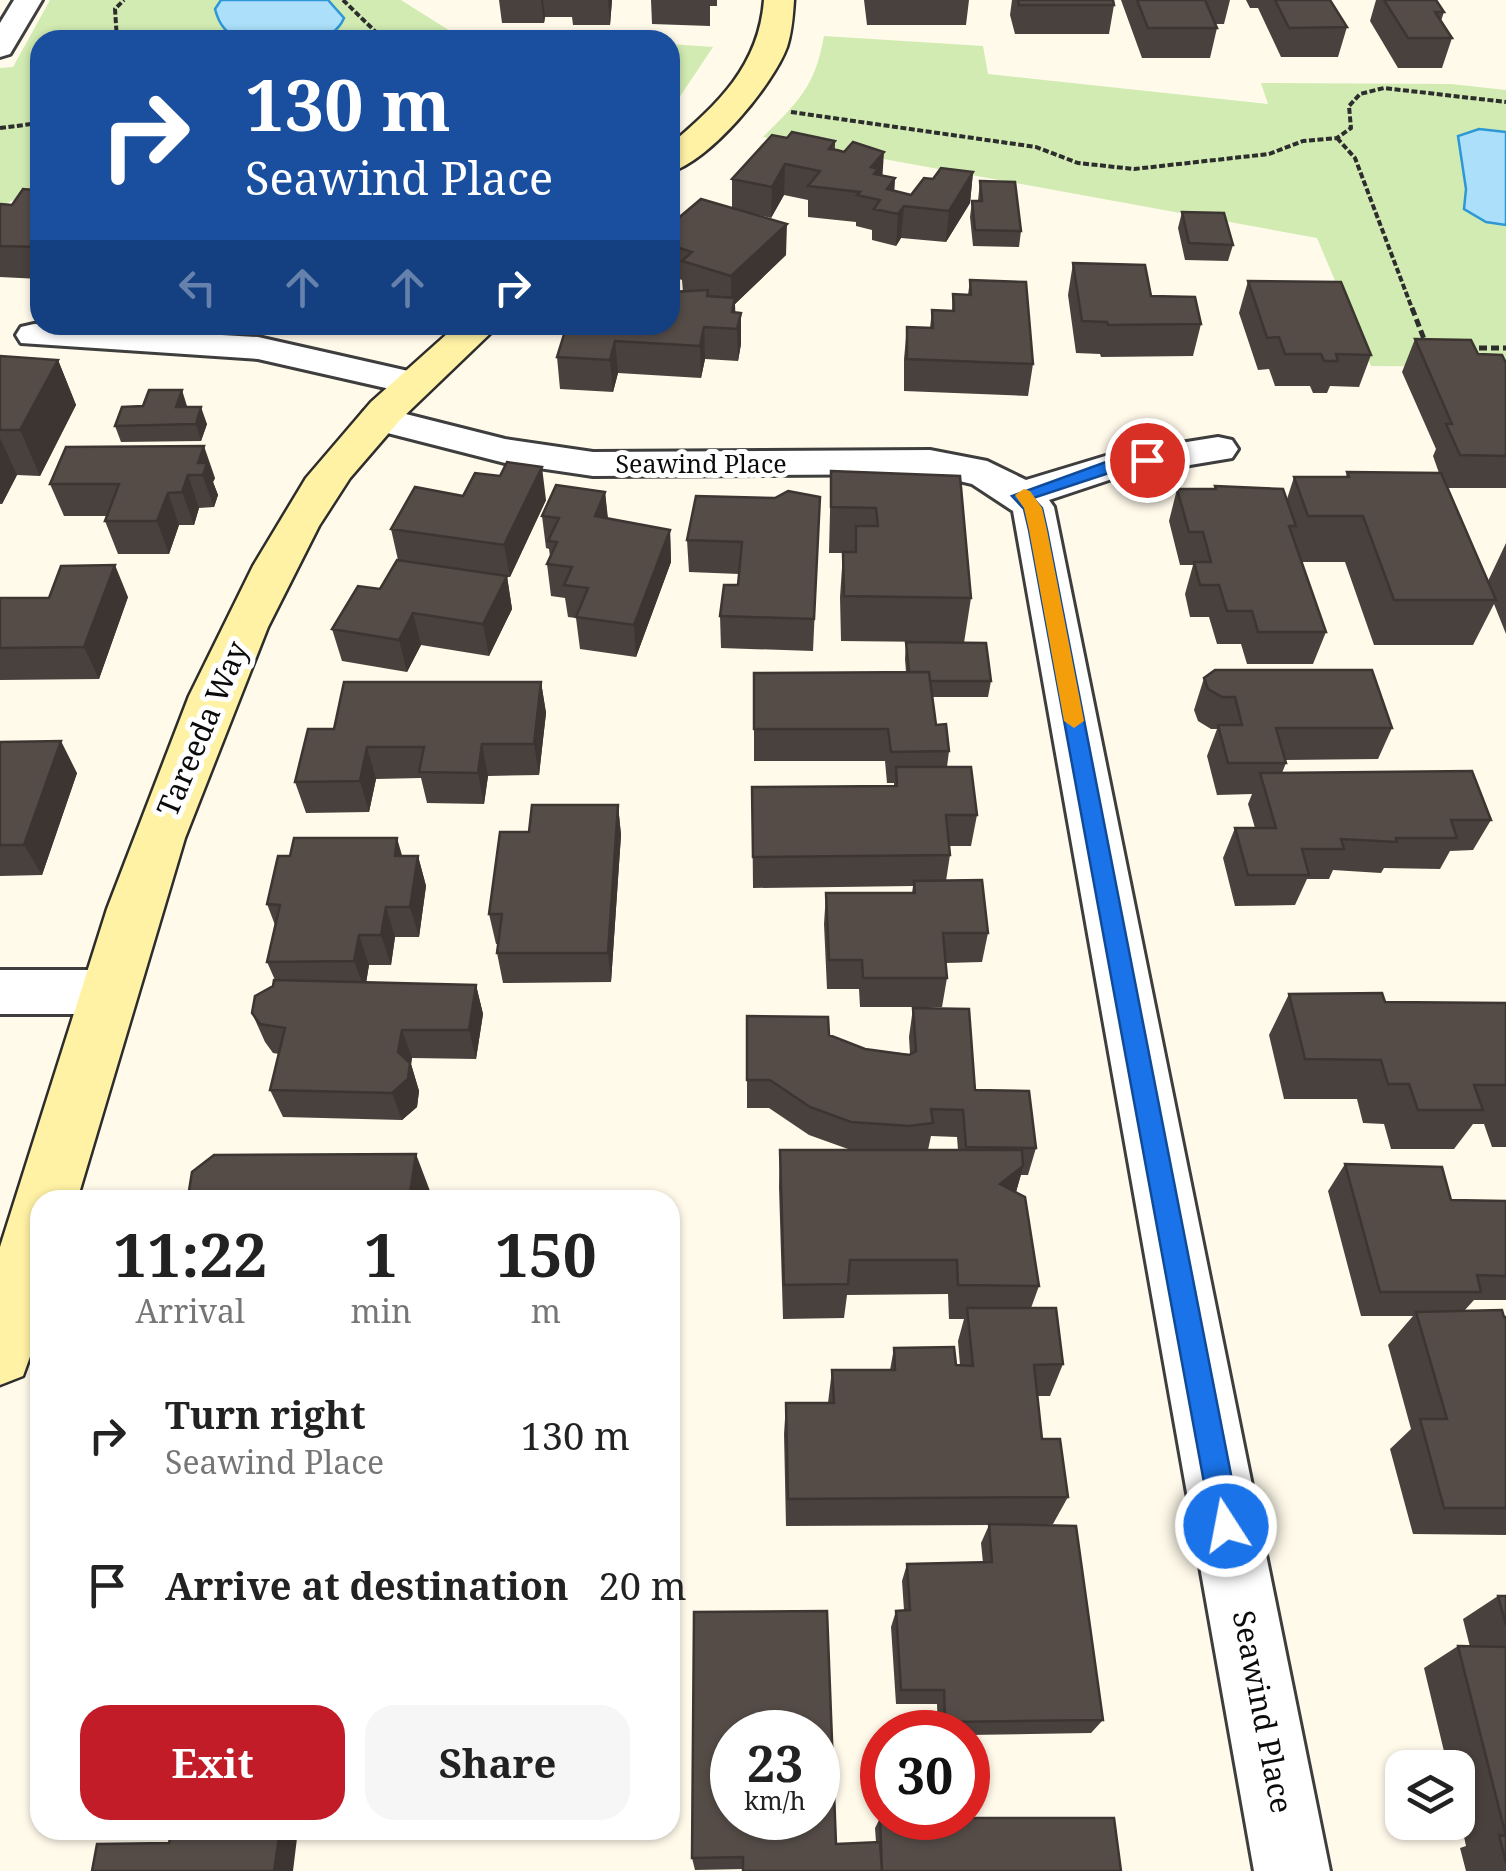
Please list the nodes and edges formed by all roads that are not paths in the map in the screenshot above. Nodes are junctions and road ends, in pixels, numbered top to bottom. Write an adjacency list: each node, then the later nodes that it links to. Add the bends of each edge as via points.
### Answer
1 (28, 0): 3 (street)
2 (779, 0): 4 (street, via 775,35 749,86)
3 (0, 48)
4 (680, 153)
5 (469, 335): 7 (street, Tareeda Way)
6 (25, 336): 7 (street, Seawind Place, via 258,348)
7 (395, 401): 9 (street, Seawind Place, via 504,451 593,464 930,462 989,474); 11 (street, Tareeda Way, via 300,521 218,683 167,811)
8 (1218, 449): 9 (street, via 1112,466)
9 (1021, 496): 15 (street, Seawind Place, via 1033,508 1038,530)
10 (0, 992): 11 (street)
11 (108, 992): 12 (street, Tareeda Way)
12 (49, 1190)
13 (30, 1252): 14 (street)
14 (0, 1353)
15 (1292, 1871)

